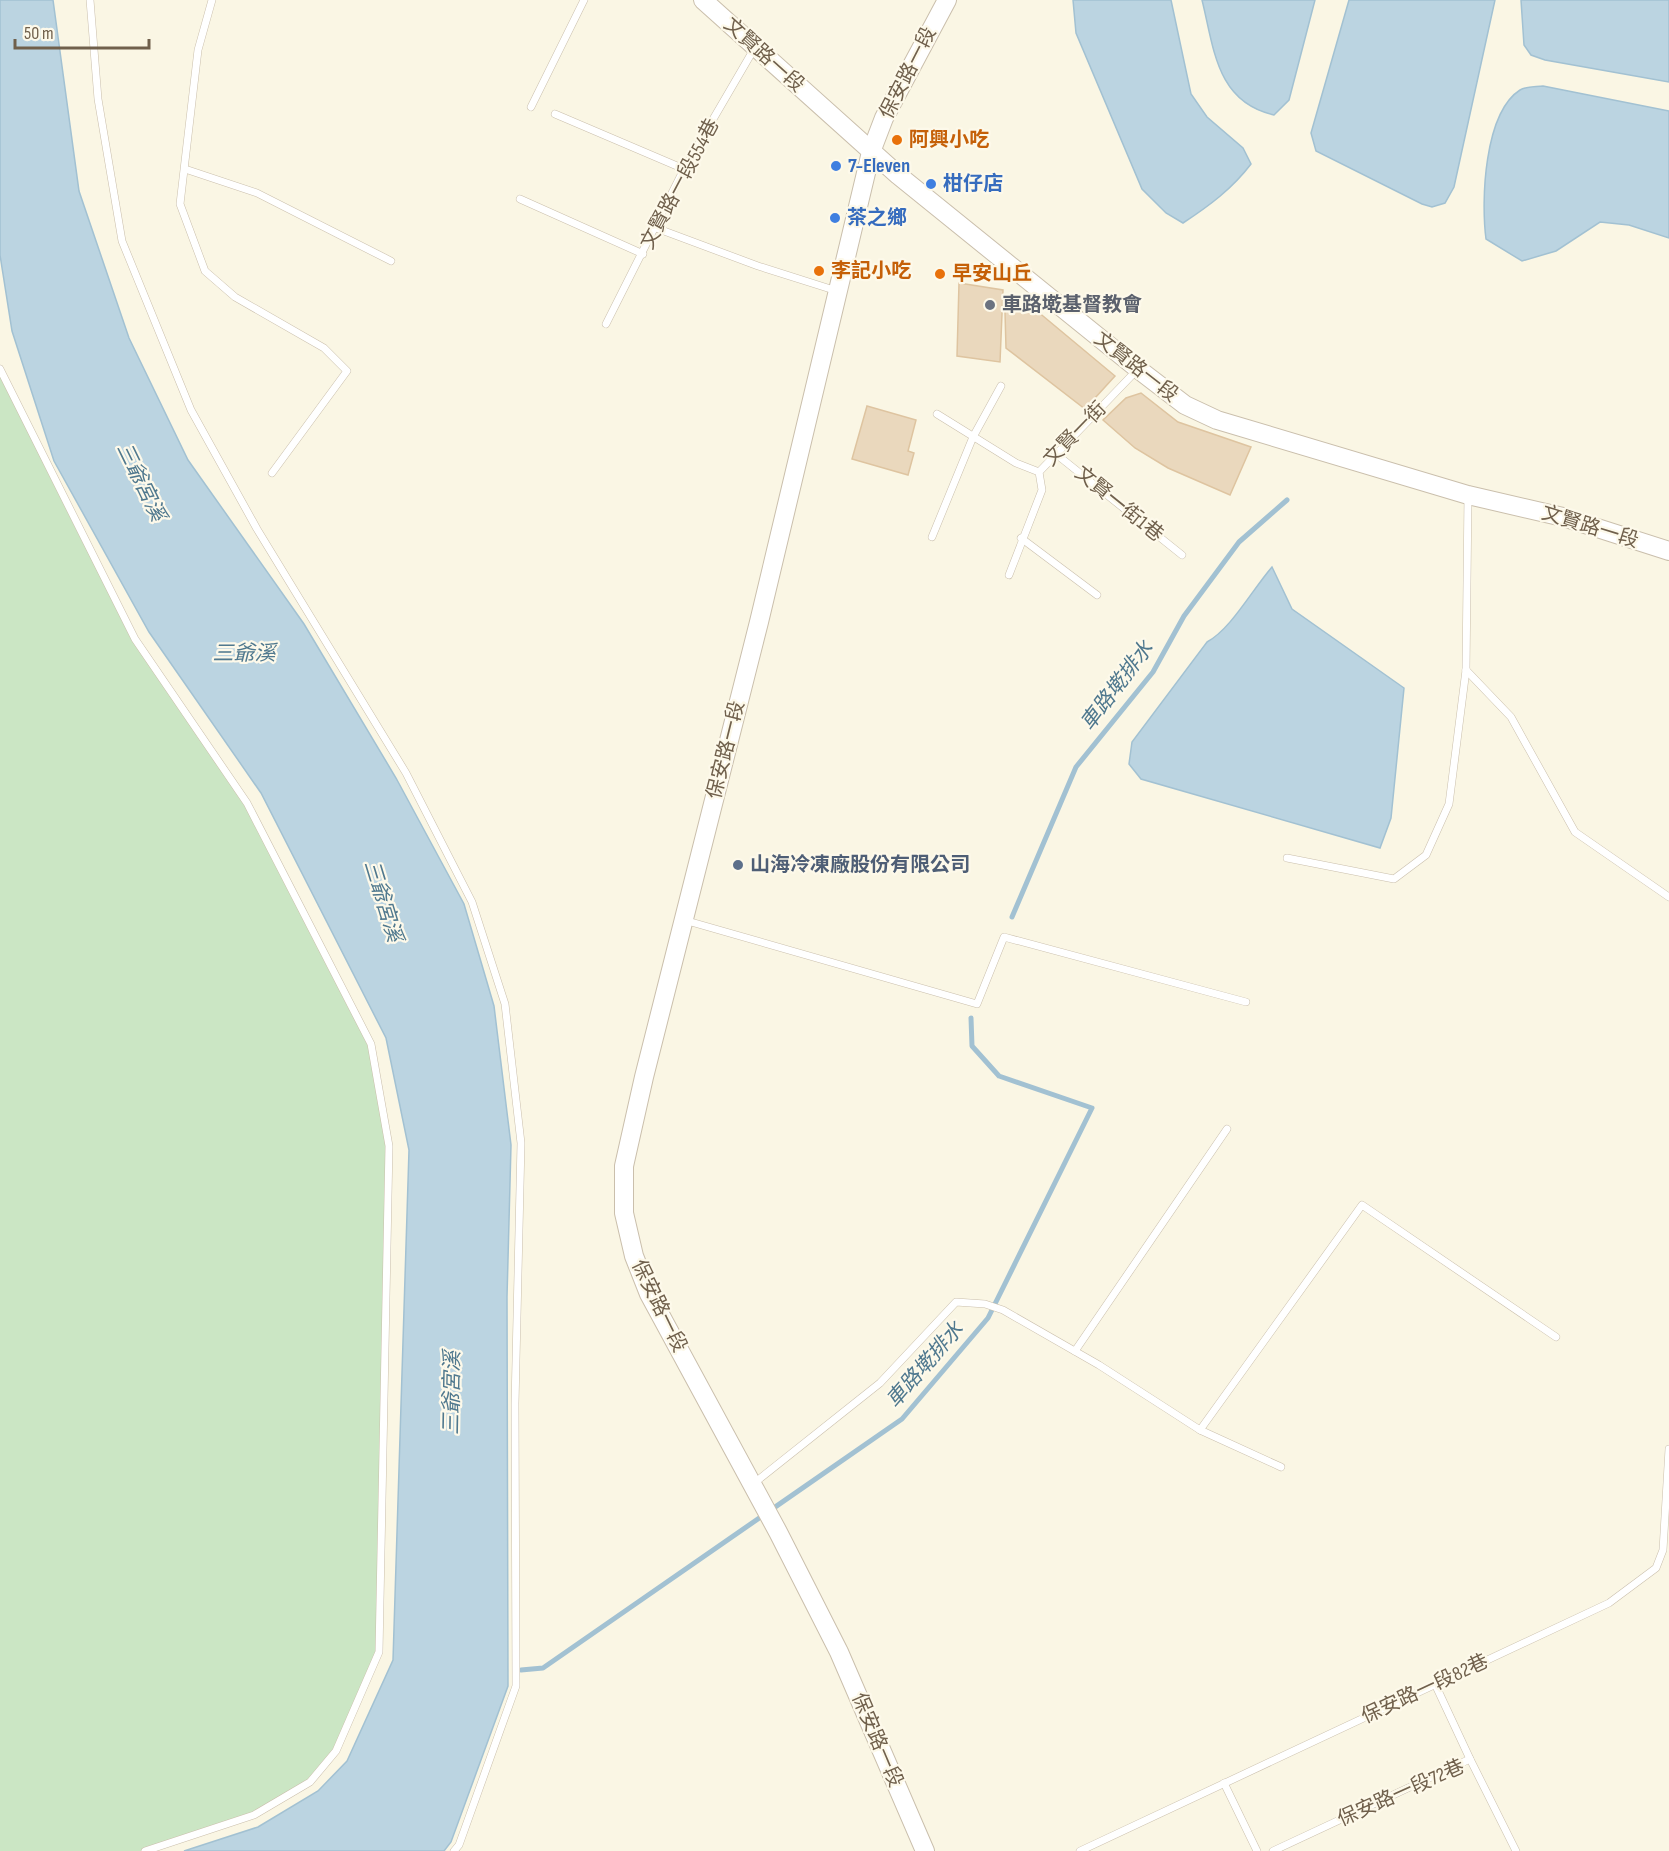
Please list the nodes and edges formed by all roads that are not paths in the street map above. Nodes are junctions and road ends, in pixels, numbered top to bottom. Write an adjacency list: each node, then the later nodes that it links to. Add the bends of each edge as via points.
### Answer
1 (90, 0): 49 (lane, via 98,99 122,241 187,400 256,529 406,773 472,902 505,1004 521,1143 514,1404 516,1686)
2 (212, 0): 10 (lane, via 198,50)
3 (584, 0): 7 (lane)
4 (702, 0): 6 (street, 文賢路一段)
5 (947, 0): 9 (street, 保安路一段, via 884,118)
6 (756, 46): 9 (street, 文賢路一段); 11 (lane, 文賢路一段554巷)
7 (531, 107)
8 (555, 114): 11 (lane)
9 (871, 152): 16 (street, 保安路一段); 19 (street, 文賢路一段)
10 (185, 169): 15 (lane, via 258,193); 25 (lane, via 180,204 205,271 235,297 324,348 347,371)
11 (684, 169): 13 (lane, 文賢路一段554巷)
12 (520, 199): 14 (lane)
13 (656, 228): 14 (lane, 文賢路一段554巷); 16 (lane)
14 (643, 254): 17 (lane, 文賢路一段554巷)
15 (391, 261)
16 (838, 291): 36 (street, 保安路一段, via 762,610)
17 (606, 324)
18 (0, 369): 48 (lane, via 135,639 247,803 371,1044 389,1146 379,1652 336,1751 310,1782 254,1815)
19 (1138, 369): 23 (lane, 文賢一街); 26 (street, 文賢路一段, via 1185,405 1217,420)
20 (1001, 386): 22 (lane)
21 (937, 414): 22 (lane)
22 (973, 437): 24 (lane, via 1016,463); 27 (lane)
23 (1056, 454): 24 (lane, 文賢一街); 30 (lane, 文賢一街1巷)
24 (1040, 472): 28 (lane, 文賢一街, via 1042,490)
25 (272, 473)
26 (1468, 495): 29 (street, 文賢路一段, via 1563,517); 33 (lane)
27 (932, 537)
28 (1021, 538): 31 (lane, 文賢一街); 32 (lane)
29 (1669, 551)
30 (1182, 555)
31 (1009, 575)
32 (1097, 595)
33 (1466, 670): 34 (lane, via 1449,804 1426,855 1394,879); 35 (lane, via 1511,717 1575,832)
34 (1287, 858)
35 (1669, 897)
36 (682, 919): 37 (lane, via 977,1004 1005,937); 44 (street, 保安路一段, via 626,1152 624,1213 634,1256 649,1294)
37 (1246, 1002)
38 (1227, 1129): 40 (lane)
39 (1556, 1337): 41 (lane, via 1362,1205)
40 (1075, 1351): 41 (lane); 44 (lane, via 1003,1310 986,1304 956,1302 880,1383)
41 (1200, 1430): 43 (lane)
42 (1669, 1449): 45 (lane, 保安路一段82巷, via 1663,1550 1656,1568 1609,1603)
43 (1281, 1467)
44 (754, 1488): 50 (street, 保安路一段, via 839,1652)
45 (1435, 1684): 46 (lane); 47 (lane, 保安路一段82巷)
46 (1470, 1759): 53 (lane, 保安路一段72巷); 54 (lane, 保安路一段72巷)
47 (1224, 1783): 51 (lane, 保安路一段82巷); 52 (lane)
48 (145, 1851)
49 (454, 1851)
50 (925, 1851)
51 (1080, 1851)
52 (1257, 1851)
53 (1273, 1851)
54 (1516, 1851)

